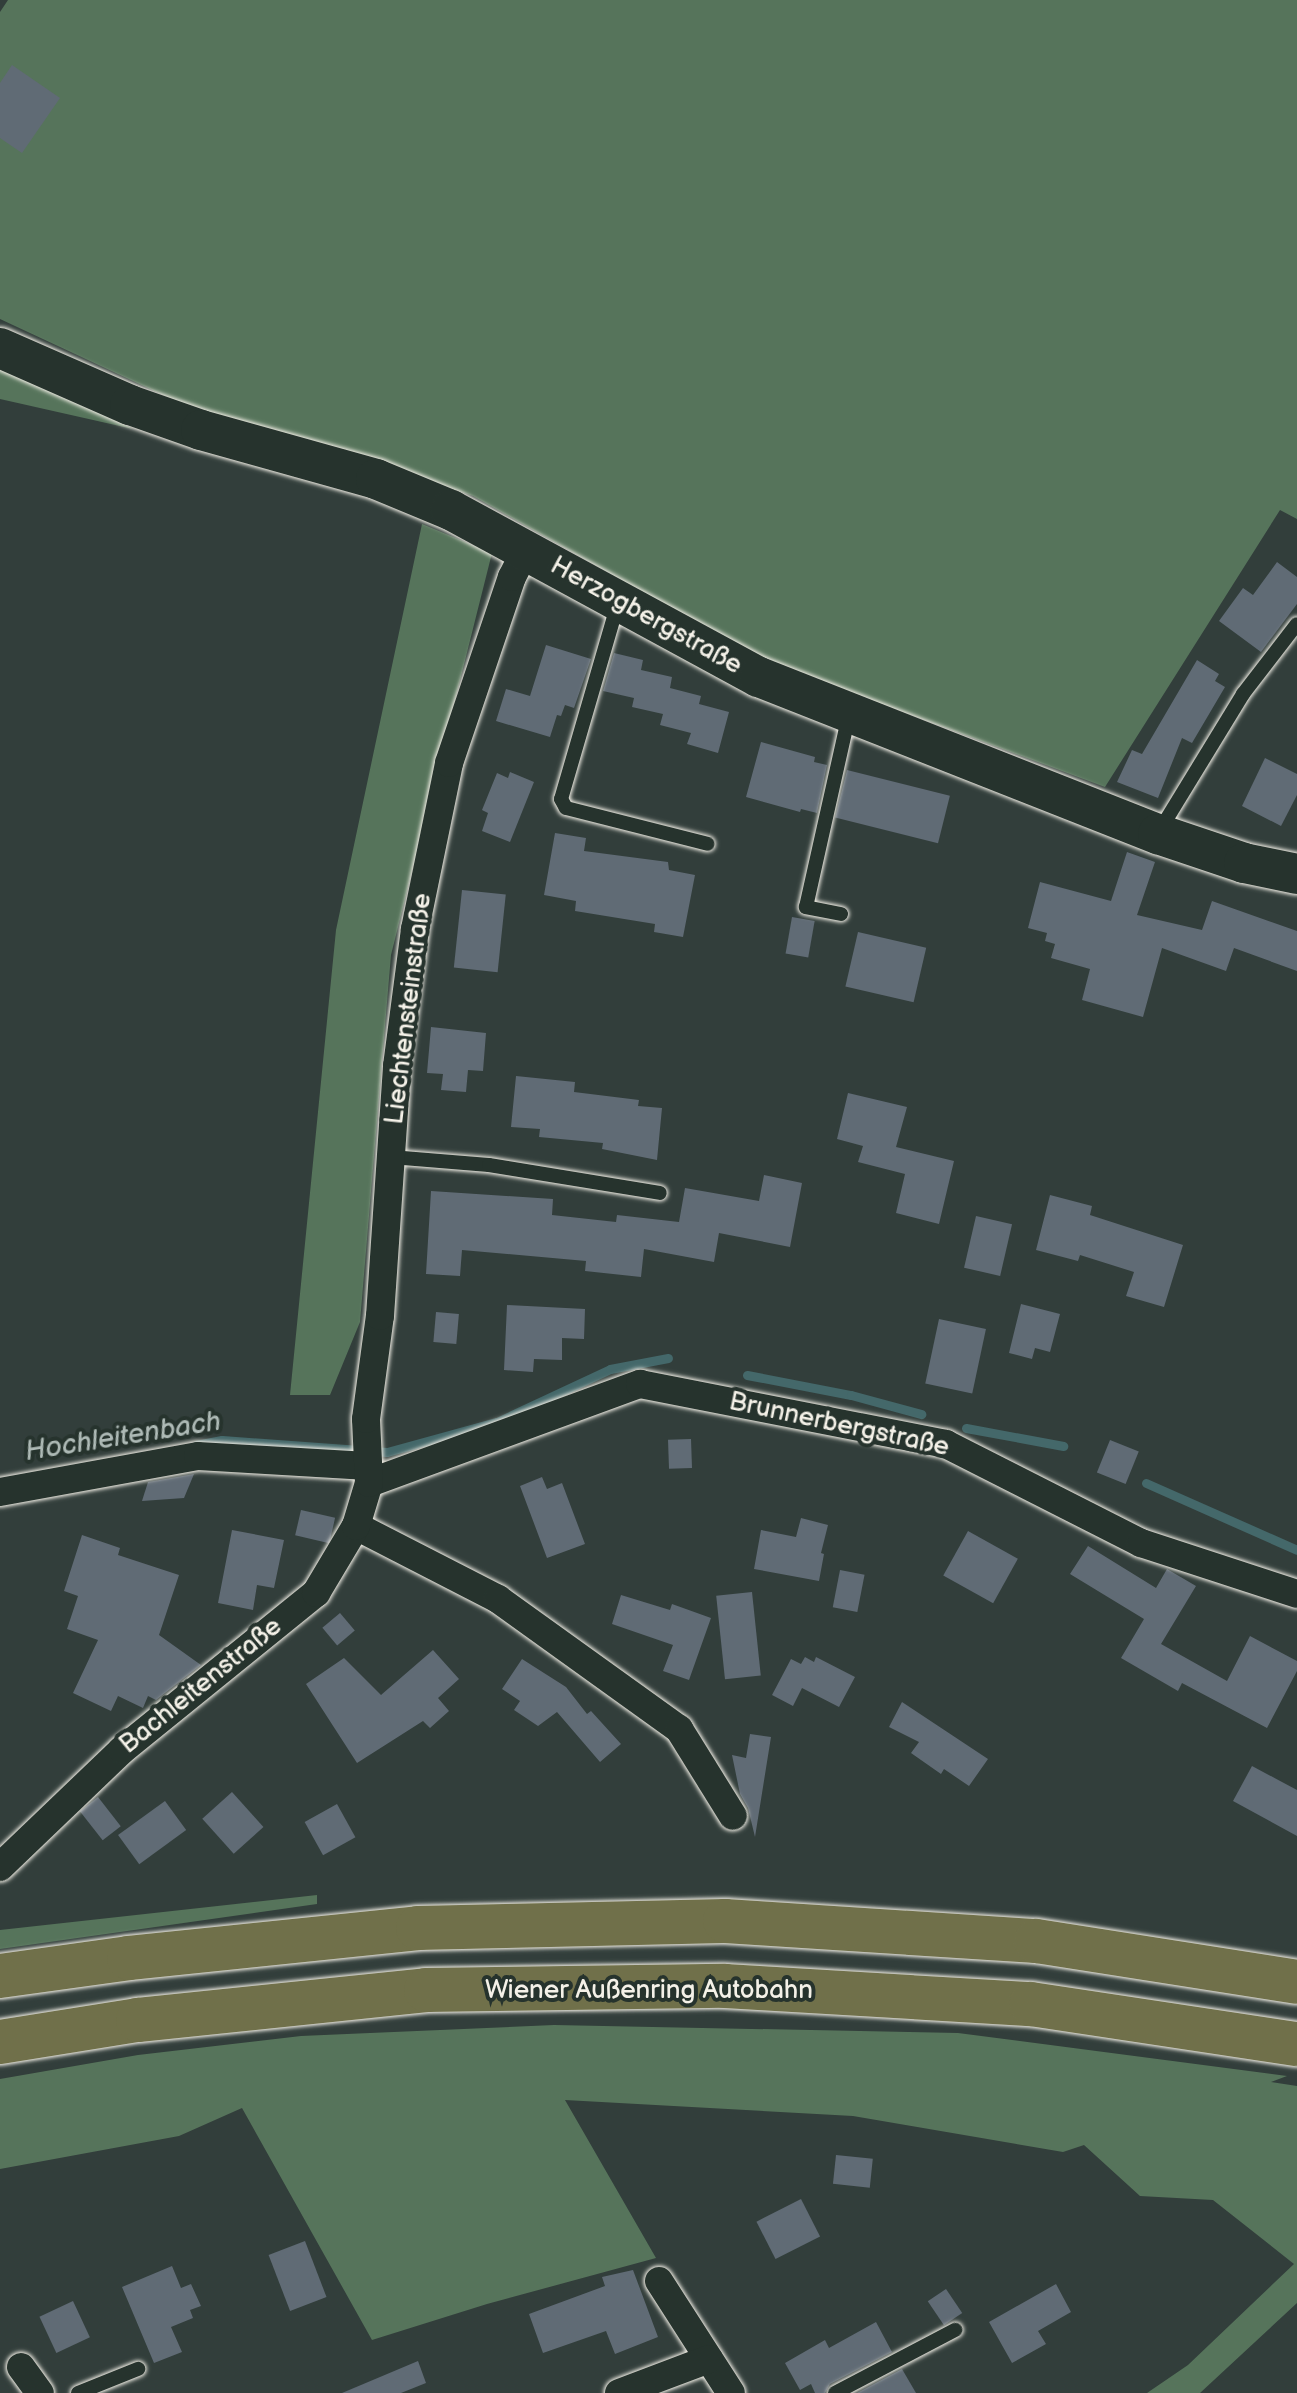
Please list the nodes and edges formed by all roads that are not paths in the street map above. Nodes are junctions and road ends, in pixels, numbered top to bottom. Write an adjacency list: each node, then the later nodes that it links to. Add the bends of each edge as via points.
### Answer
1 (0, 348): 2 (main road, Herzogbergstraße, via 201,430 376,479 451,510)
2 (526, 550): 3 (main road, Herzogbergstraße); 10 (street, Liechtensteinstraße, via 449,763 415,929)
3 (618, 603): 5 (main road, Herzogbergstraße, via 759,677); 7 (lane, via 561,799 566,808)
4 (1297, 624): 6 (lane, via 1243,694)
5 (849, 714): 6 (main road, Herzogbergstraße); 9 (lane, via 806,907)
6 (1158, 834): 8 (main road, Herzogbergstraße, via 1244,863)
7 (708, 844)
8 (1297, 874)
9 (841, 914)
10 (391, 1157): 11 (lane, via 489,1165); 12 (street, Liechtensteinstraße)
11 (660, 1193)
12 (368, 1459): 13 (street, Brunnerbergstraße, via 198,1456); 14 (street, Bachleitenstraße); 15 (street, Brunnerbergstraße, via 640,1384 946,1444 1141,1543)
13 (0, 1492)
14 (356, 1526): 16 (street, via 498,1599 679,1729); 17 (street, Bachleitenstraße, via 316,1593 122,1750)
15 (1297, 1594)
16 (733, 1816)
17 (0, 1867)
18 (0, 1976): 19 (highway, via 418,1928 725,1921 1036,1941)
19 (1297, 1982)
20 (0, 2042): 21 (highway, Wiener Außenring Autobahn, via 138,2020 426,1990 725,1986 1031,2004)
21 (1297, 2044)
22 (659, 2281): 24 (street)
23 (955, 2330): 31 (lane)
24 (709, 2359): 29 (street); 30 (street)
25 (21, 2367): 27 (street)
26 (138, 2369): 28 (lane)
27 (40, 2393)
28 (78, 2393)
29 (619, 2393)
30 (731, 2393)
31 (835, 2393)

